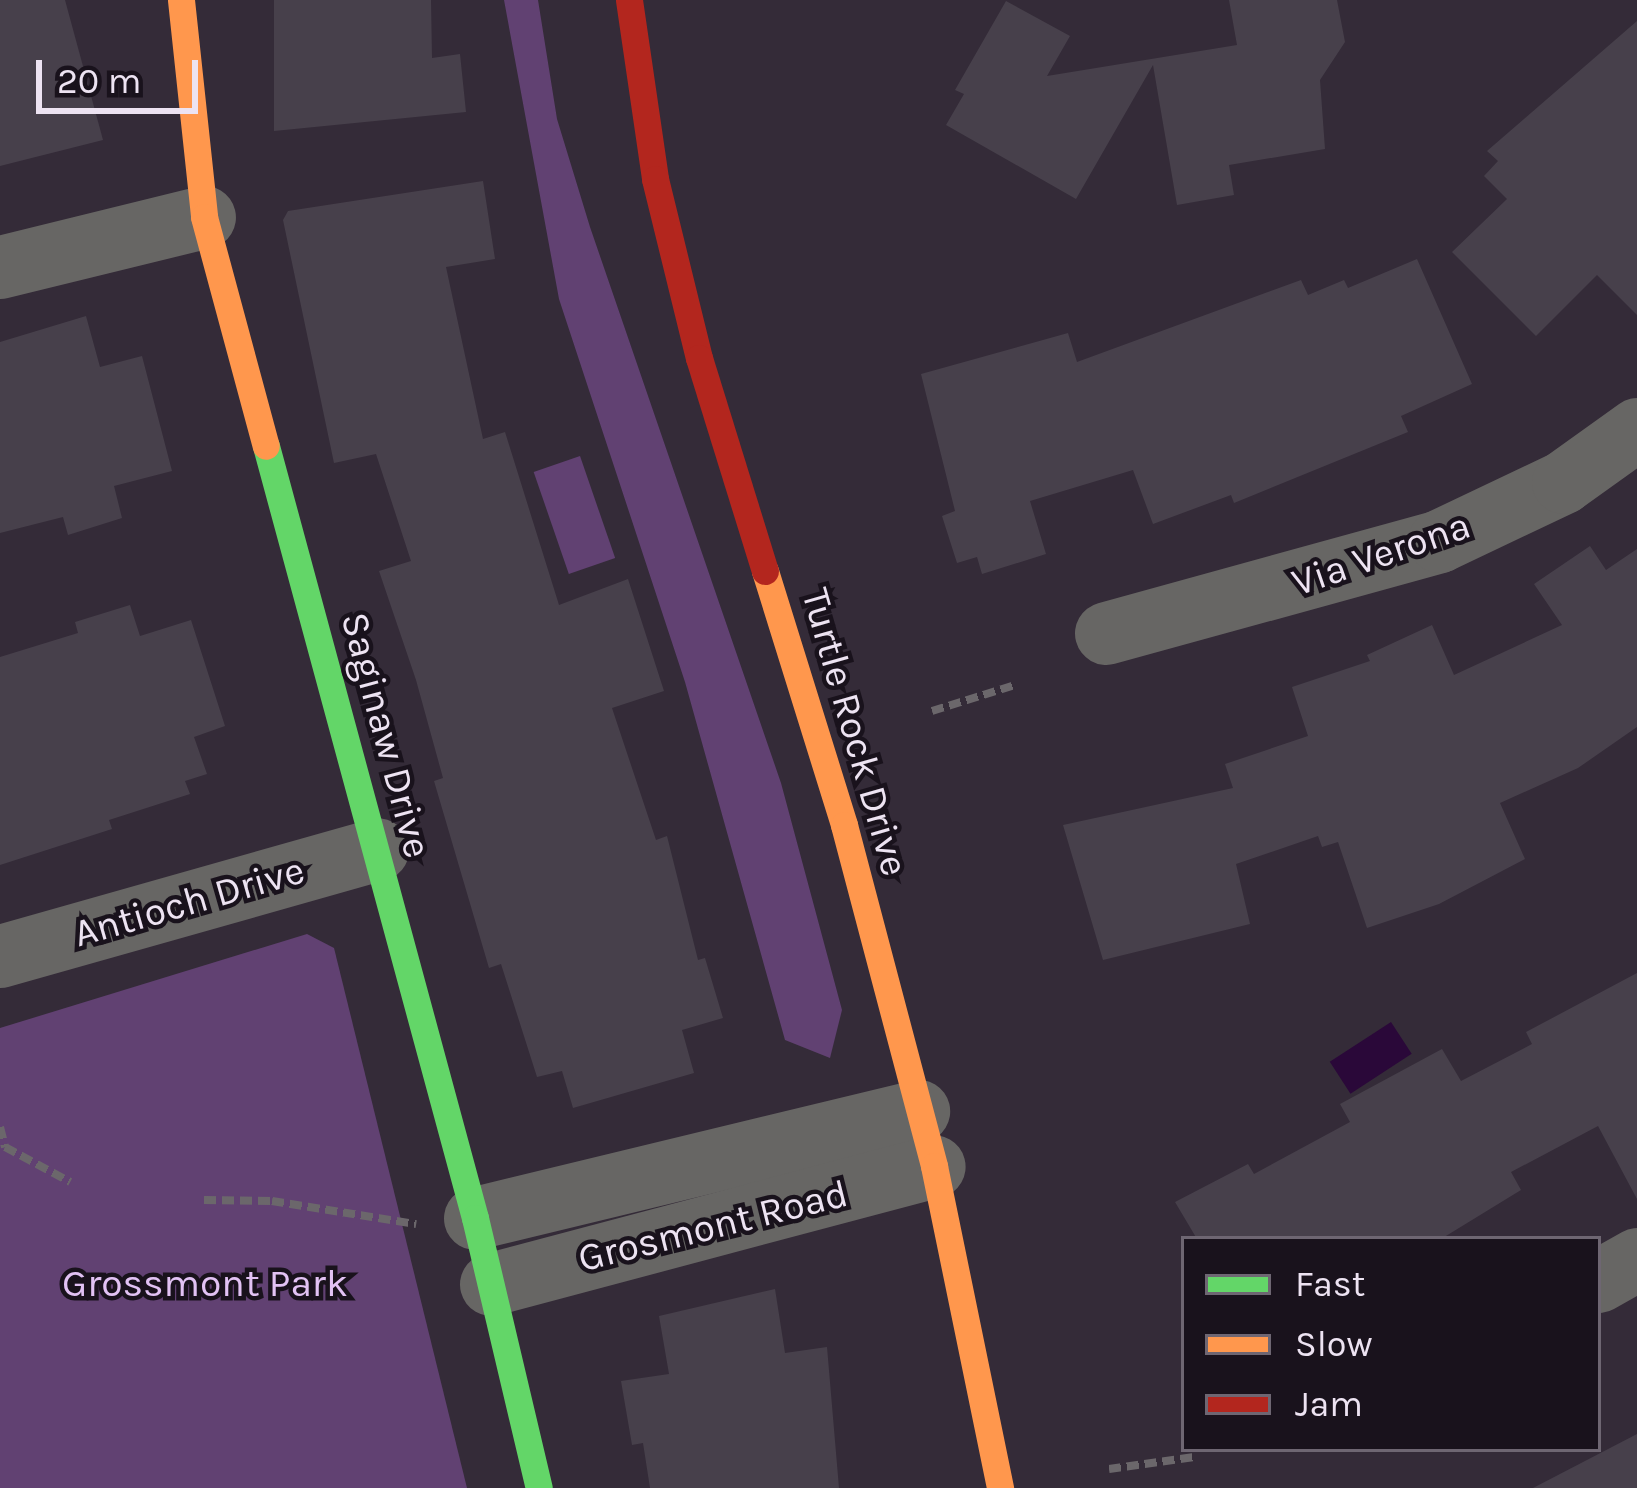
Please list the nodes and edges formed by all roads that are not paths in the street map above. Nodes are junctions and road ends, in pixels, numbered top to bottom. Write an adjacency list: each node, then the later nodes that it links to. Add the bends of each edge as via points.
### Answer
1 (181, 0): 3 (street, Saginaw Drive)
2 (629, 0): 9 (street, Turtle Rock Drive, via 655,179 699,358 844,825)
3 (203, 217): 4 (street); 7 (street, Saginaw Drive)
4 (0, 267)
5 (1637, 429): 6 (street, Via Verona, via 1563,482 1438,541)
6 (1106, 633)
7 (377, 849): 8 (street, Antioch Drive); 10 (street, Saginaw Drive)
8 (0, 956)
9 (926, 1138): 10 (street, Grosmont Road); 13 (street, Grosmont Road); 15 (street, Turtle Rock Drive)
10 (449, 1221): 13 (street, Saginaw Drive)
11 (1637, 1259): 12 (street)
12 (1601, 1278)
13 (491, 1284): 14 (street, Saginaw Drive)
14 (539, 1488)
15 (1000, 1488)

